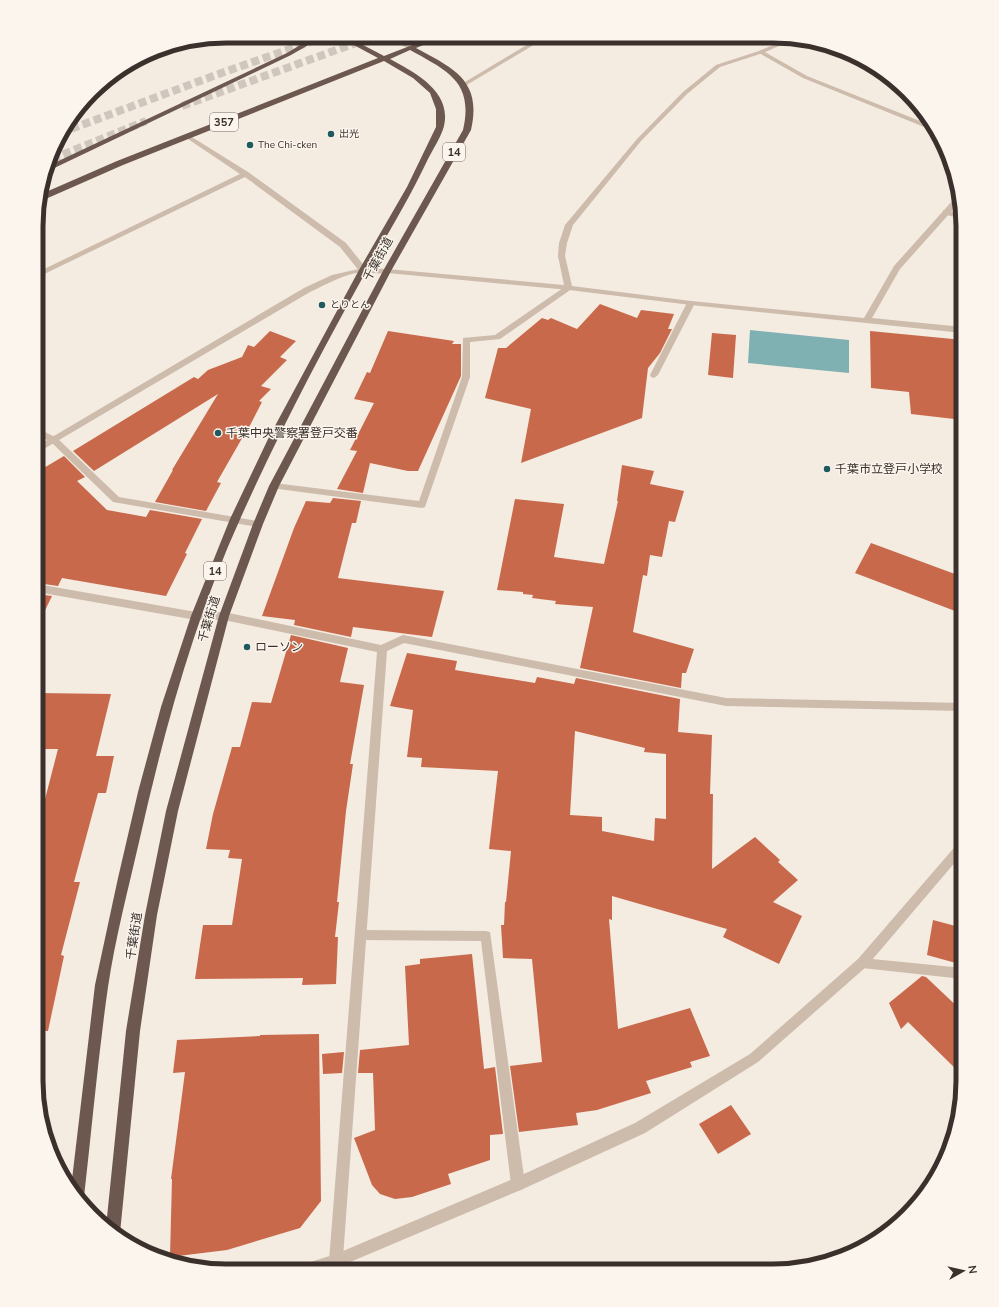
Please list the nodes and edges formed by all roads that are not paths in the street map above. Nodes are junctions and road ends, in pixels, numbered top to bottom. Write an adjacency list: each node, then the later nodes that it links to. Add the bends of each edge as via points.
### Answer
1 (308, 43): 13 (highway)
2 (353, 43): 9 (highway, 千葉街道 / 14)
3 (401, 43): 7 (street)
4 (423, 43): 7 (highway)
5 (534, 43): 10 (street)
6 (782, 43): 8 (street)
7 (411, 48): 9 (highway, 357); 10 (highway, 千葉街道 / 14, via 446,67)
8 (761, 52): 11 (street, via 805,77); 22 (street, via 718,66 685,93 639,140 569,225 560,255)
9 (384, 59): 12 (highway, 357); 19 (highway, 千葉街道 / 14, via 427,85 439,104 441,122 439,133 411,187)
10 (463, 85): 20 (highway, 千葉街道 / 14, via 471,109 467,130)
11 (927, 126)
12 (187, 136): 14 (street); 15 (highway, 357)
13 (53, 166)
14 (245, 174): 19 (street, via 343,245); 21 (street)
15 (46, 195)
16 (954, 204): 17 (street)
17 (946, 212): 18 (street); 24 (street, via 897,268)
18 (956, 215)
19 (363, 270): 20 (street); 28 (street, via 307,290); 31 (highway, 千葉街道 / 14, via 274,437)
20 (387, 271): 22 (street); 30 (highway, 千葉街道 / 14)
21 (43, 272)
22 (569, 288): 23 (street); 30 (street, via 497,337 466,340 466,377 422,505)
23 (691, 303): 24 (street); 26 (street)
24 (867, 320): 25 (street)
25 (956, 329)
26 (654, 376)
27 (43, 434): 28 (street)
28 (54, 440): 29 (street); 31 (street, via 116,500)
29 (43, 446)
30 (274, 486): 32 (highway, 千葉街道 / 14)
31 (235, 519): 32 (street); 34 (highway, 千葉街道 / 14)
32 (258, 524): 35 (highway, 千葉街道 / 14)
33 (43, 589): 34 (street)
34 (196, 616): 35 (street); 43 (highway, 千葉街道 / 14, via 167,707 124,878 102,985)
35 (224, 616): 36 (street); 44 (highway, 千葉街道 / 14, via 172,811 151,915 133,1031)
36 (382, 649): 37 (street, via 403,639 726,702); 39 (street)
37 (956, 707)
38 (956, 853): 40 (street)
39 (361, 935): 42 (street, via 486,936); 45 (street)
40 (862, 962): 41 (street); 42 (street, via 754,1058 640,1128)
41 (956, 973)
42 (518, 1184): 46 (street)
43 (78, 1189)
44 (114, 1226)
45 (342, 1264)
46 (344, 1264)

